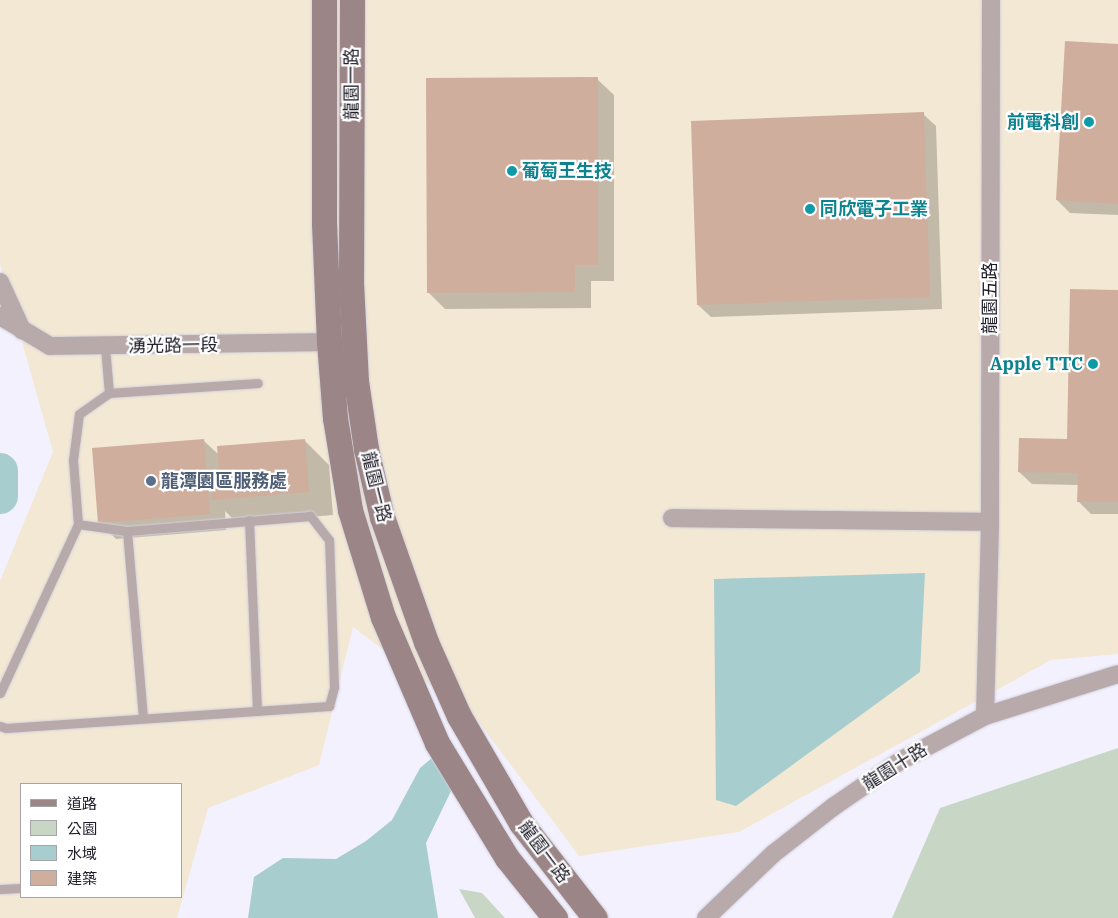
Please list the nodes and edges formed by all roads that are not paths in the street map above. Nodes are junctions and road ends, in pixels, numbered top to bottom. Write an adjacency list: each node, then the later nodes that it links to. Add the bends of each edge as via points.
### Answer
1 (324, 0): 7 (street, 龍園一路, via 324,224)
2 (352, 0): 8 (street, 龍園一路, via 351,284)
3 (991, 0): 14 (street, 龍園五路)
4 (0, 282): 6 (street)
5 (0, 316): 6 (street, 湧光路一段)
6 (22, 330): 9 (street, 湧光路一段, via 50,346)
7 (329, 342): 8 (street, 湧光路一段); 9 (street, 湧光路一段); 25 (street, 龍園一路, via 335,418 350,510 394,645 437,743 463,788 507,858)
8 (354, 342): 26 (street, 龍園一路, via 366,449 382,517 426,642 459,716 521,823)
9 (105, 347): 11 (lane)
10 (258, 383): 11 (lane)
11 (109, 393): 15 (lane, via 78,414 73,460)
12 (672, 518): 14 (street)
13 (248, 520): 16 (lane); 19 (lane); 19 (lane, via 310,516 329,540 334,687 329,706)
14 (990, 522): 20 (street, 龍園五路)
15 (78, 524): 16 (lane); 18 (lane)
16 (127, 531): 21 (lane)
17 (1118, 674): 20 (street, 龍園十路)
18 (0, 693)
19 (257, 711): 21 (lane)
20 (985, 716): 27 (street, 龍園十路, via 900,761 833,806 773,854)
21 (144, 718): 22 (lane)
22 (0, 726)
23 (20, 888): 24 (lane)
24 (0, 889)
25 (555, 918)
26 (595, 918)
27 (706, 918)

